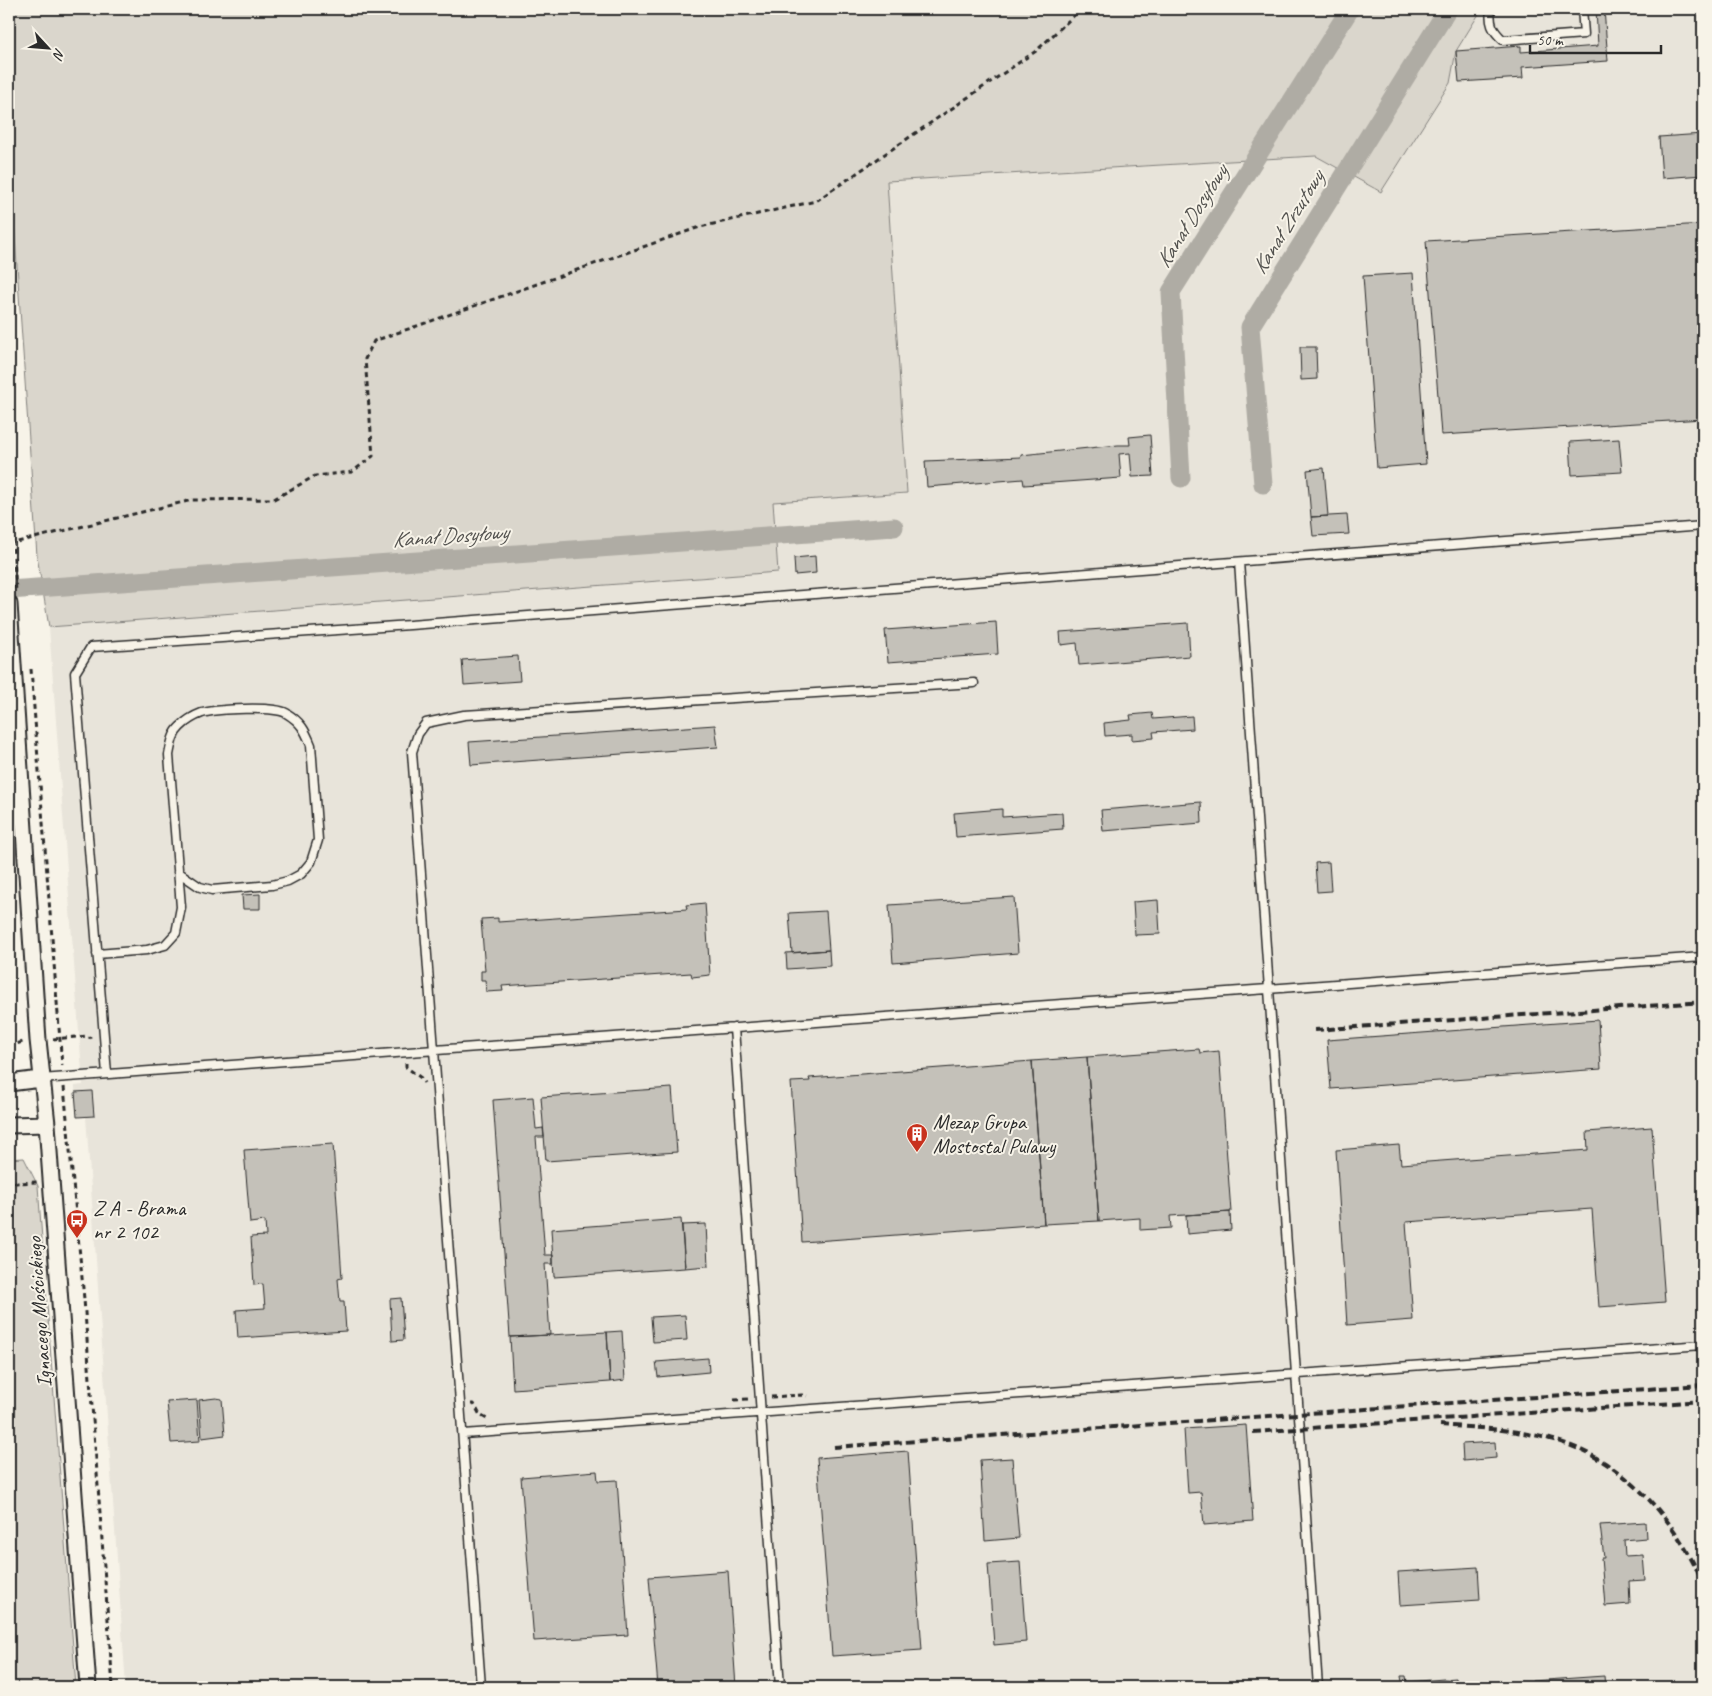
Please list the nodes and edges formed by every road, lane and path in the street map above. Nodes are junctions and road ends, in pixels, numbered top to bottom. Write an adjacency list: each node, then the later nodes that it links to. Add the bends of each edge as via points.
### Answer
1 (1081, 9): 6 (path, via 1036,51 816,201 700,227 374,340 365,359 373,456 352,472 314,476 274,499 192,500)
2 (1491, 9): 3 (lane, via 1494,32 1503,40 1584,34)
3 (1582, 9)
4 (9, 476): 6 (path)
5 (1703, 526): 8 (lane)
6 (11, 544): 7 (path)
7 (14, 562)
8 (1239, 562): 14 (lane, via 91,647 75,673); 16 (lane)
9 (9, 610): 12 (street, Ignacego Mościckiego)
10 (29, 660): 20 (path)
11 (974, 683): 18 (lane, via 464,715 426,723 412,752)
12 (13, 725): 21 (street, Ignacego Mościckiego)
13 (178, 872): 13 (lane, via 169,755 178,728 202,713 220,711 271,709 297,720 306,730 311,745 318,840 311,862 301,874 288,881 212,890 200,887); 14 (lane, via 181,907 176,933 166,945 147,950)
14 (97, 954): 19 (lane)
15 (1703, 958): 16 (lane)
16 (1268, 989): 17 (lane); 28 (lane)
17 (734, 1028): 18 (lane); 29 (lane)
18 (434, 1050): 19 (lane); 30 (lane)
19 (106, 1074): 20 (lane)
20 (63, 1078): 21 (lane); 32 (path, via 84,1299)
21 (41, 1079): 22 (street); 23 (street, Ignacego Mościckiego)
22 (9, 1083)
23 (47, 1124): 24 (street); 31 (street, Ignacego Mościckiego)
24 (9, 1125)
25 (9, 1174): 26 (path, via 16,1183)
26 (42, 1181)
27 (1703, 1345): 28 (lane)
28 (1296, 1374): 29 (lane); 35 (lane)
29 (761, 1414): 30 (lane); 34 (lane)
30 (463, 1434): 33 (lane)
31 (88, 1687)
32 (113, 1687)
33 (481, 1687)
34 (780, 1687)
35 (1318, 1687)

